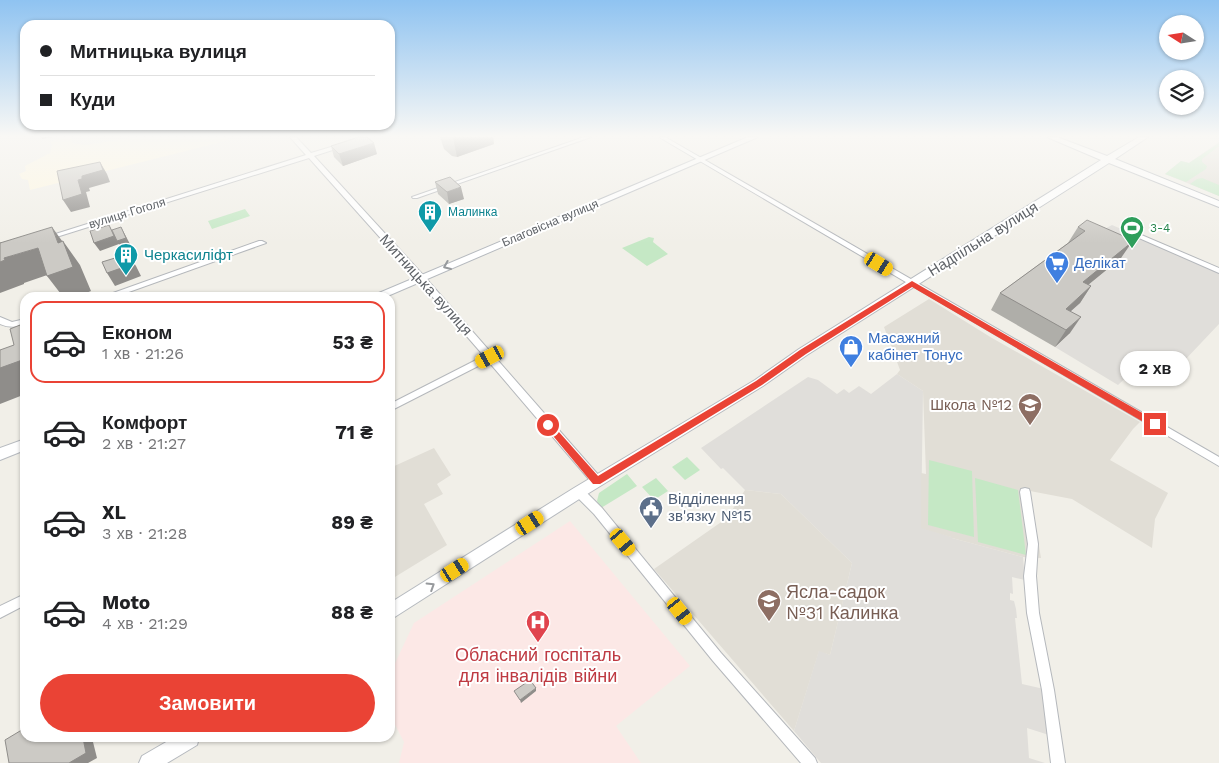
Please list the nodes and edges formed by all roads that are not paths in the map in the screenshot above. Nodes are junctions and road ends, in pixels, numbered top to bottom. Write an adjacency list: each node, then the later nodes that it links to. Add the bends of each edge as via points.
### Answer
1 (257, 173): 11 (street, вулиця Гоголя)
2 (325, 173): 14 (street, Митницька вулиця)
3 (485, 173): 8 (street)
4 (668, 173): 14 (main road, Благовісна вулиця, one-way to 14)
5 (723, 173): 15 (street)
6 (1087, 173): 15 (main road, Надпільна вулиця)
7 (1142, 173): 9 (main road)
8 (415, 197)
9 (1219, 204)
10 (1125, 230): 13 (street)
11 (42, 240)
12 (262, 244): 16 (street)
13 (1219, 271)
14 (420, 277): 17 (main road, Благовісна вулиця); 20 (street, Митницька вулиця)
15 (912, 284): 24 (street); 25 (main road, Надпільна вулиця, via 759,383)
16 (121, 292)
17 (386, 292)
18 (0, 320): 19 (street, via 6,324)
19 (20, 323)
20 (490, 357): 21 (street); 25 (street, Митницька вулиця)
21 (395, 405)
22 (20, 446): 23 (main road)
23 (0, 454)
24 (1219, 462)
25 (597, 481): 26 (main road, Надпільна вулиця)
26 (579, 492): 29 (main road, Надпільна вулиця, one-way to 26); 33 (street)
27 (1026, 492): 34 (street, via 1033,549 1030,576 1033,613)
28 (20, 602): 30 (street)
29 (395, 609)
30 (0, 612)
31 (183, 742): 32 (main road)
32 (149, 763)
33 (810, 763)
34 (1058, 763)

